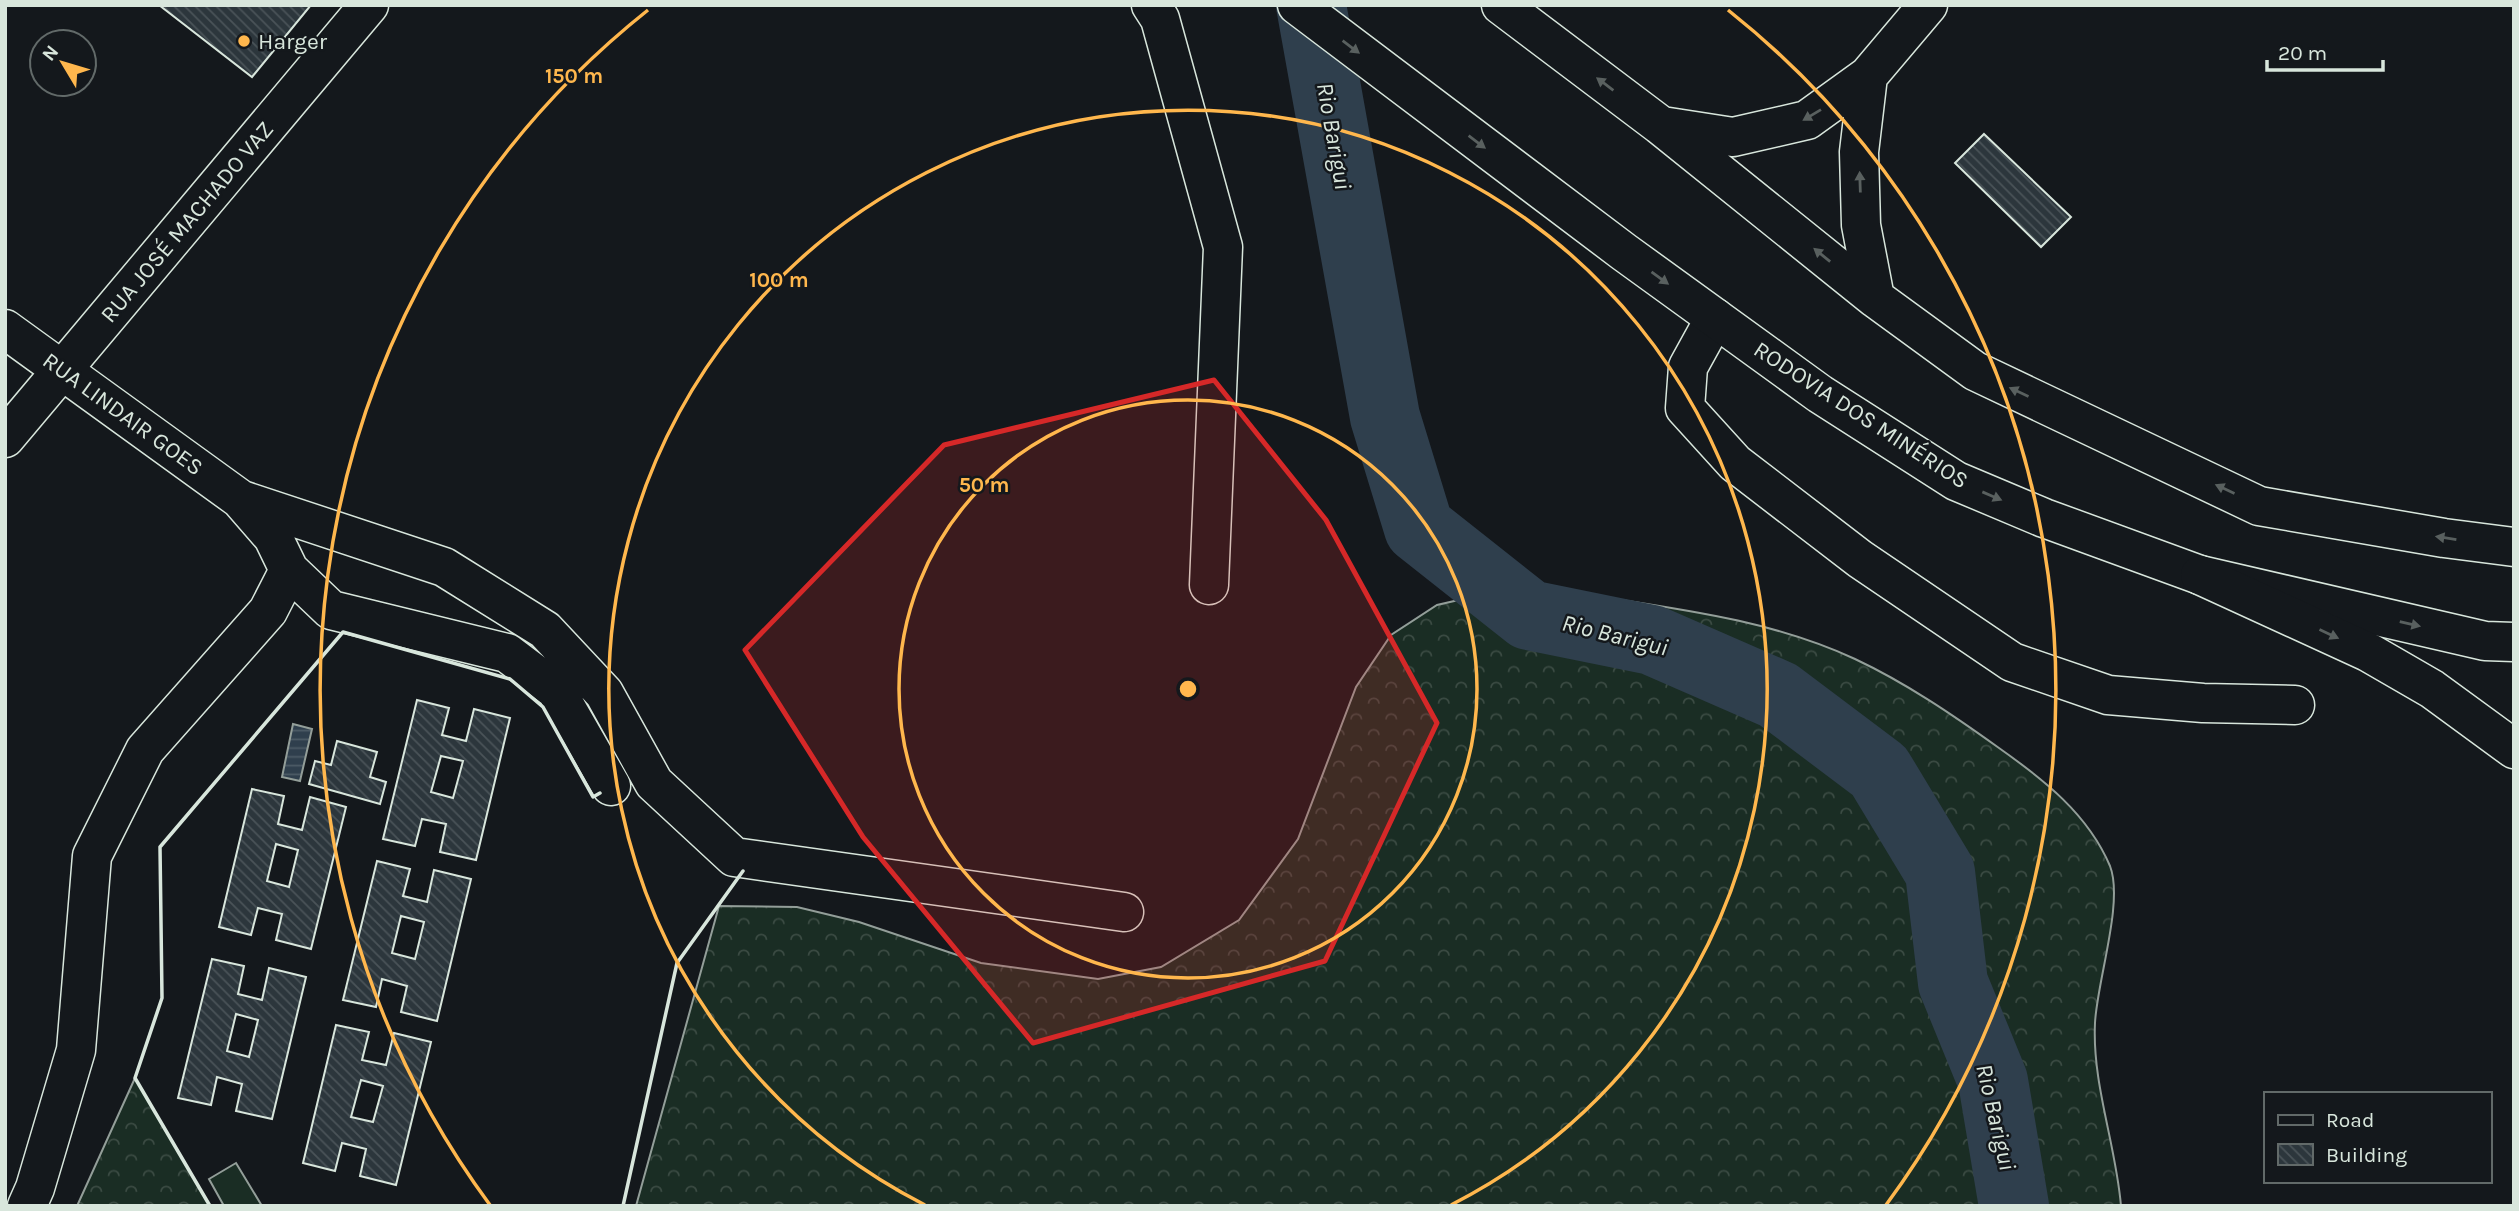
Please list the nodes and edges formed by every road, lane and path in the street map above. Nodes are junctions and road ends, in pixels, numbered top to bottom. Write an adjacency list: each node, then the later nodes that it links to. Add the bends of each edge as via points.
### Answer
1 (369, 5): 11 (main road, RUA JOSÉ MACHADO VAZ)
2 (1151, 5): 17 (main road, via 1160,19 1223,247)
3 (1297, 5): 9 (main road, RODOVIA DOS MINÉRIOS, one-way to 9)
4 (1501, 5): 7 (main road, one-way to 4)
5 (1927, 5): 6 (main road)
6 (1868, 76): 7 (main road, one-way to 7, via 1807,120 1733,137); 8 (main road, one-way to 6, via 1861,225 1859,152)
7 (1660, 125): 8 (main road, one-way to 7)
8 (1875, 298): 14 (main road, one-way to 8, via 2259,506 1975,371)
9 (1715, 318): 16 (main road, RODOVIA DOS MINÉRIOS, one-way to 16, via 1821,394 1956,481); 19 (main road, via 1688,367 1685,408 1735,463 1860,559 2012,662 2108,695)
10 (5, 329): 11 (main road, RUA LINDAIR GOES)
11 (63, 369): 12 (main road, RUA JOSÉ MACHADO VAZ); 13 (main road, RUA LINDAIR GOES)
12 (5, 438)
13 (240, 499): 15 (main road, via 273,537); 22 (main road, via 444,566 545,630 604,692 654,783 734,857)
14 (2514, 547)
15 (289, 570): 21 (main road, via 331,610 507,653 556,691); 23 (main road, via 268,611 145,750 92,856 76,1050)
16 (2200, 575): 18 (main road, RODOVIA DOS MINÉRIOS, one-way to 18, via 2485,641); 20 (main road, one-way to 20, via 2368,652 2432,689)
17 (1209, 585)
18 (2514, 642)
19 (2295, 705)
20 (2514, 749)
21 (611, 786)
22 (1124, 912)
23 (27, 1206)

